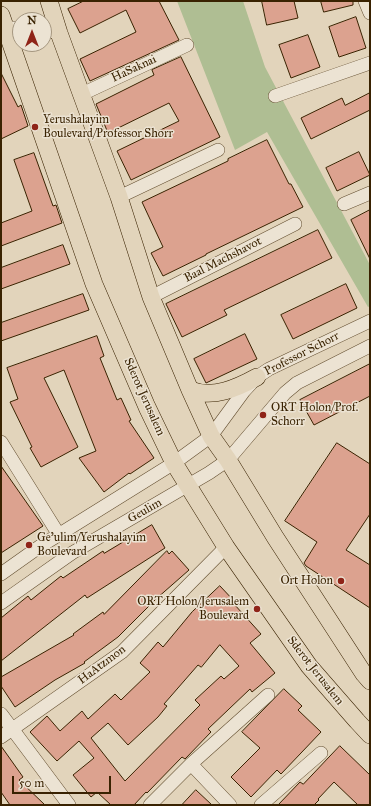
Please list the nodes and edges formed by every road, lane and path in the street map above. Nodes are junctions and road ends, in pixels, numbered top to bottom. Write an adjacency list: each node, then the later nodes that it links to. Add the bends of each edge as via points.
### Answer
1 (49, 1): 3 (main road)
2 (365, 1): 4 (street)
3 (50, 12)
4 (370, 13)
5 (7, 25): 24 (main road, Sderot Jerusalem, via 94,284)
6 (52, 32): 9 (main road)
7 (187, 45): 9 (street, HaSaknai)
8 (370, 63): 10 (street)
9 (82, 94): 13 (main road)
10 (275, 96)
11 (218, 150): 13 (street)
12 (370, 192): 14 (street)
13 (119, 197): 16 (main road)
14 (344, 204)
15 (295, 224): 16 (street, Baal Machshavot)
16 (151, 297): 20 (main road)
17 (370, 321): 19 (street, Professor Schorr)
18 (370, 346): 23 (street, Professor Schorr, via 297,383 285,393)
19 (257, 377): 20 (main road, via 238,387 220,392 197,393); 21 (street, Professor Schorr)
20 (190, 390): 21 (main road)
21 (211, 436): 23 (main road); 24 (street, Professor Schorr)
22 (1, 442): 26 (street)
23 (228, 460): 25 (street, Professor Schorr); 30 (main road, via 275,537)
24 (174, 463): 25 (main road, Sderot Jerusalem); 26 (street, Geulim)
25 (188, 486): 27 (main road, Sderot Jerusalem); 29 (street, Geulim, via 72,553)
26 (59, 534): 28 (street, Geulim)
27 (226, 547): 33 (street, HaAtzmon, via 122,652); 34 (main road, Sderot Jerusalem, via 309,666)
28 (1, 574)
29 (1, 603)
30 (370, 681)
31 (268, 695): 36 (street)
32 (1, 714): 33 (street)
33 (6, 733): 37 (street)
34 (370, 735)
35 (321, 753): 40 (street)
36 (191, 764): 38 (street); 39 (street)
37 (69, 805)
38 (150, 805)
39 (230, 805)
40 (260, 805)

